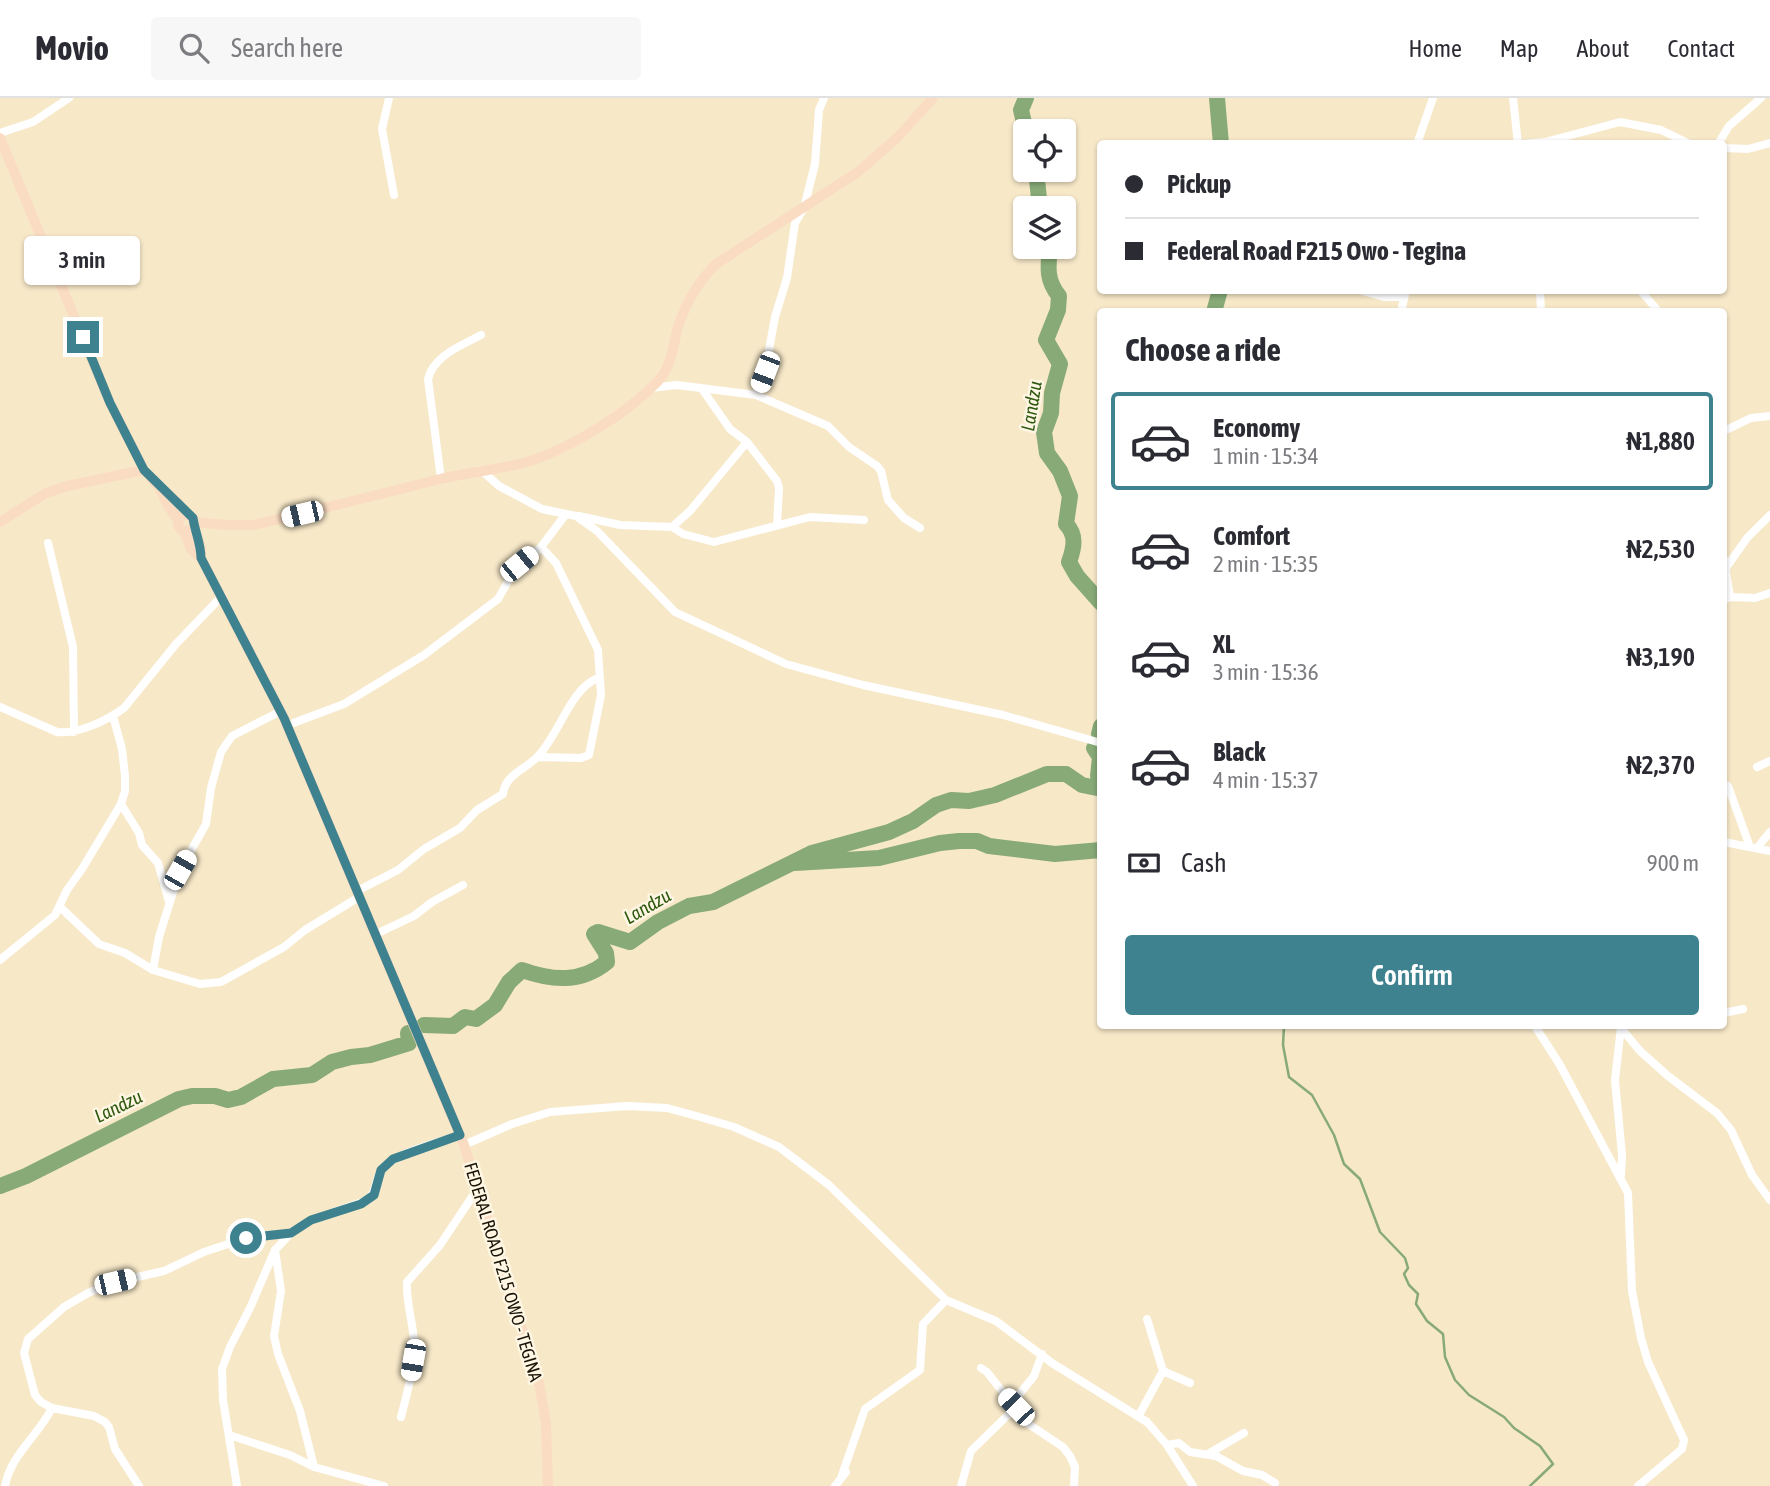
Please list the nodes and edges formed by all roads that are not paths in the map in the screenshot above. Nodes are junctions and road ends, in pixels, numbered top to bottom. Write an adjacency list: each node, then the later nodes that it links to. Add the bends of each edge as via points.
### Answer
1 (69, 98): 8 (street, via 33,122)
2 (389, 98): 16 (street, via 382,129)
3 (824, 98): 17 (street)
4 (933, 98): 17 (main road, via 858,172)
5 (1433, 98): 9 (street)
6 (1513, 98): 10 (street)
7 (1761, 98): 13 (street, via 1729,126)
8 (0, 136): 29 (main road, via 110,403)
9 (1417, 140)
10 (1519, 140)
11 (1552, 140): 12 (street, via 1620,122 1661,130)
12 (1682, 140)
13 (1720, 140)
14 (1770, 143): 15 (street)
15 (1727, 148)
16 (394, 195)
17 (804, 208): 23 (main road, via 716,264 698,282 678,327 672,356); 25 (street, via 795,223 788,278)
18 (1372, 294): 19 (street, via 1384,298)
19 (1405, 294)
20 (1643, 294): 21 (street)
21 (1656, 308)
22 (481, 335): 31 (street, via 443,357 430,374)
23 (651, 388): 24 (street, via 677,385); 30 (main road, via 589,434 556,451 531,461)
24 (702, 389): 25 (street); 28 (street, via 730,429)
25 (756, 395): 39 (street, via 828,426 877,466 888,499)
26 (1770, 416): 27 (street, via 1751,418)
27 (1727, 430)
28 (747, 442): 37 (street, via 777,481); 38 (street)
29 (144, 470): 35 (main road, via 56,489); 36 (main road, via 168,506)
30 (481, 470): 31 (main road); 32 (street, via 499,486 542,509)
31 (441, 479): 36 (main road, via 254,525)
32 (571, 515): 38 (street, via 620,526); 41 (street); 52 (street, via 597,531 675,612 786,664)
33 (1770, 515): 42 (street)
34 (864, 520): 37 (street, via 810,517)
35 (0, 522)
36 (187, 523): 44 (main road, FEDERAL ROAD F215 OWO - TEGINA, via 191,550 201,558)
37 (777, 525): 38 (street, via 714,542)
38 (672, 527)
39 (920, 528)
40 (48, 543): 51 (street, via 73,647)
41 (541, 547): 46 (street, via 556,563 588,627 600,657); 50 (street, via 515,569 498,598 424,655 344,704)
42 (1727, 562)
43 (1770, 593): 45 (street)
44 (222, 596): 48 (main road, FEDERAL ROAD F215 OWO - TEGINA); 49 (street)
45 (1727, 598)
46 (598, 678): 53 (street, via 584,686); 53 (street, via 601,695 589,755)
47 (0, 708): 51 (street, via 57,732)
48 (281, 711): 50 (main road, FEDERAL ROAD F215 OWO - TEGINA); 64 (street, via 232,736 225,746 216,765 206,824 180,870)
49 (113, 716): 51 (street); 57 (street, via 125,776)
50 (288, 725): 63 (main road, FEDERAL ROAD F215 OWO - TEGINA)
51 (74, 732)
52 (1097, 742)
53 (538, 757): 63 (street, via 506,782 503,794 477,810 460,828)
54 (1770, 761): 55 (street)
55 (1757, 767)
56 (1728, 786): 60 (street)
57 (121, 804): 64 (street, via 142,845 158,863); 65 (street)
58 (1770, 832): 60 (street)
59 (1727, 843): 60 (street)
60 (1753, 848): 61 (street)
61 (1770, 851)
62 (463, 885): 66 (street)
63 (358, 894): 66 (main road, FEDERAL ROAD F215 OWO - TEGINA); 68 (street, via 284,947 220,982 200,984)
64 (169, 902): 68 (street)
65 (60, 907): 67 (street); 68 (street, via 99,944)
66 (376, 934): 74 (main road, FEDERAL ROAD F215 OWO - TEGINA)
67 (0, 960)
68 (153, 970)
69 (1743, 1009): 70 (street)
70 (1727, 1012)
71 (1537, 1029): 75 (street)
72 (1622, 1029): 75 (street, via 1615,1080)
73 (1623, 1029): 77 (street, via 1668,1076 1717,1113)
74 (462, 1140): 76 (main road, FEDERAL ROAD F215 OWO - TEGINA); 78 (street, via 393,1159 381,1170 374,1195 368,1200 311,1220); 80 (street, via 550,1112 590,1107 667,1108 734,1127 779,1147 815,1173)
75 (1621, 1178): 105 (street, via 1629,1202 1632,1291 1641,1338 1684,1445)
76 (478, 1188): 89 (street, via 440,1245 407,1282 414,1342); 100 (main road, FEDERAL ROAD F215 OWO - TEGINA, via 539,1383)
77 (1770, 1200)
78 (291, 1233): 79 (street); 87 (street, via 246,1238 164,1271 115,1282 64,1307 28,1339 24,1353 35,1395)
79 (275, 1250): 91 (street, via 222,1369); 94 (street, via 281,1291 274,1336)
80 (946, 1300): 82 (street, via 996,1321); 101 (street, via 923,1324 919,1370 865,1409 844,1473)
81 (1147, 1319): 84 (street)
82 (1042, 1354): 86 (street); 88 (street)
83 (981, 1368): 86 (street)
84 (1163, 1371): 85 (street); 88 (street)
85 (1190, 1383)
86 (1016, 1407): 102 (street, via 971,1451); 103 (street, via 1027,1423 1070,1456 1075,1466)
87 (52, 1408): 96 (street, via 13,1463); 97 (street, via 105,1422 114,1449)
88 (1139, 1415): 92 (street)
89 (401, 1417)
90 (1244, 1433): 93 (street)
91 (229, 1435): 94 (street); 98 (street)
92 (1167, 1446): 93 (street, via 1179,1443 1189,1452); 104 (street)
93 (1208, 1454): 95 (street)
94 (314, 1467): 99 (street)
95 (1275, 1483)
96 (5, 1486)
97 (139, 1486)
98 (237, 1486)
99 (384, 1486)
100 (548, 1486)
101 (835, 1486)
102 (961, 1486)
103 (1074, 1486)
104 (1193, 1486)
105 (1638, 1486)

